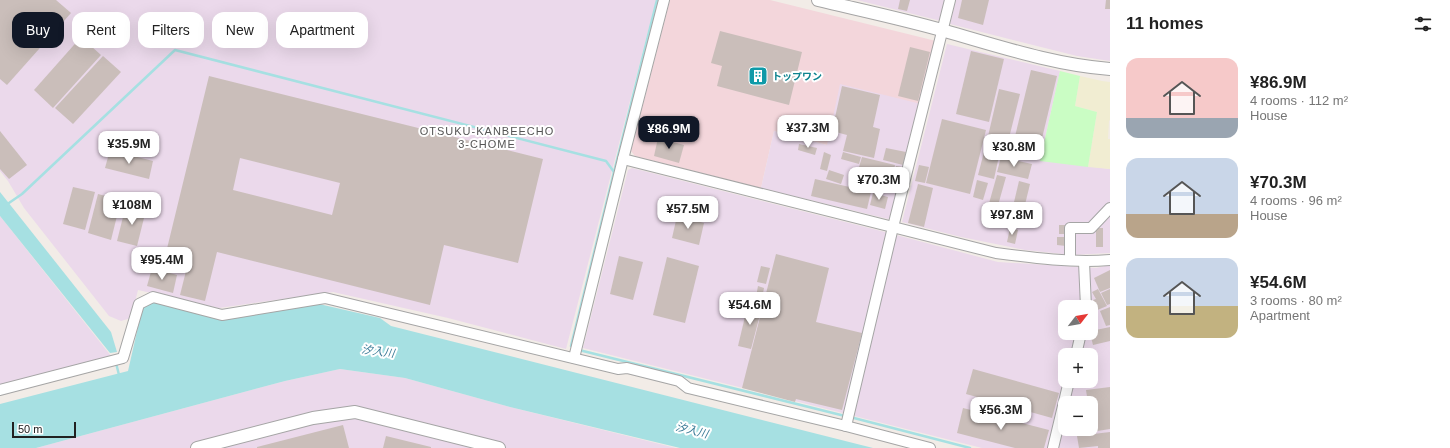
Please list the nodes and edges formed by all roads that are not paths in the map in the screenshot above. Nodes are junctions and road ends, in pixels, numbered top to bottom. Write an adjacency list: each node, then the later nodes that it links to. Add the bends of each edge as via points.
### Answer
1 (664, 0): 6 (street)
2 (818, 0): 4 (street)
3 (950, 0): 4 (street)
4 (942, 31): 5 (street, via 1025,54); 8 (street)
5 (1110, 69)
6 (623, 159): 8 (street); 13 (street)
7 (1110, 208): 9 (street, via 1090,228 1070,228)
8 (893, 227): 9 (street, via 996,253); 16 (street)
9 (1070, 260): 11 (street)
10 (1110, 260): 11 (street)
11 (1084, 262): 12 (street)
12 (1086, 300)
13 (574, 358): 15 (street, via 325,298 222,315 153,297 139,304 123,358); 16 (street, via 679,381 688,388)
14 (1068, 388): 20 (street)
15 (0, 390)
16 (846, 426): 19 (street)
17 (197, 448): 18 (street, via 313,418 355,412)
18 (499, 448)
19 (930, 448)
20 (1053, 448)

